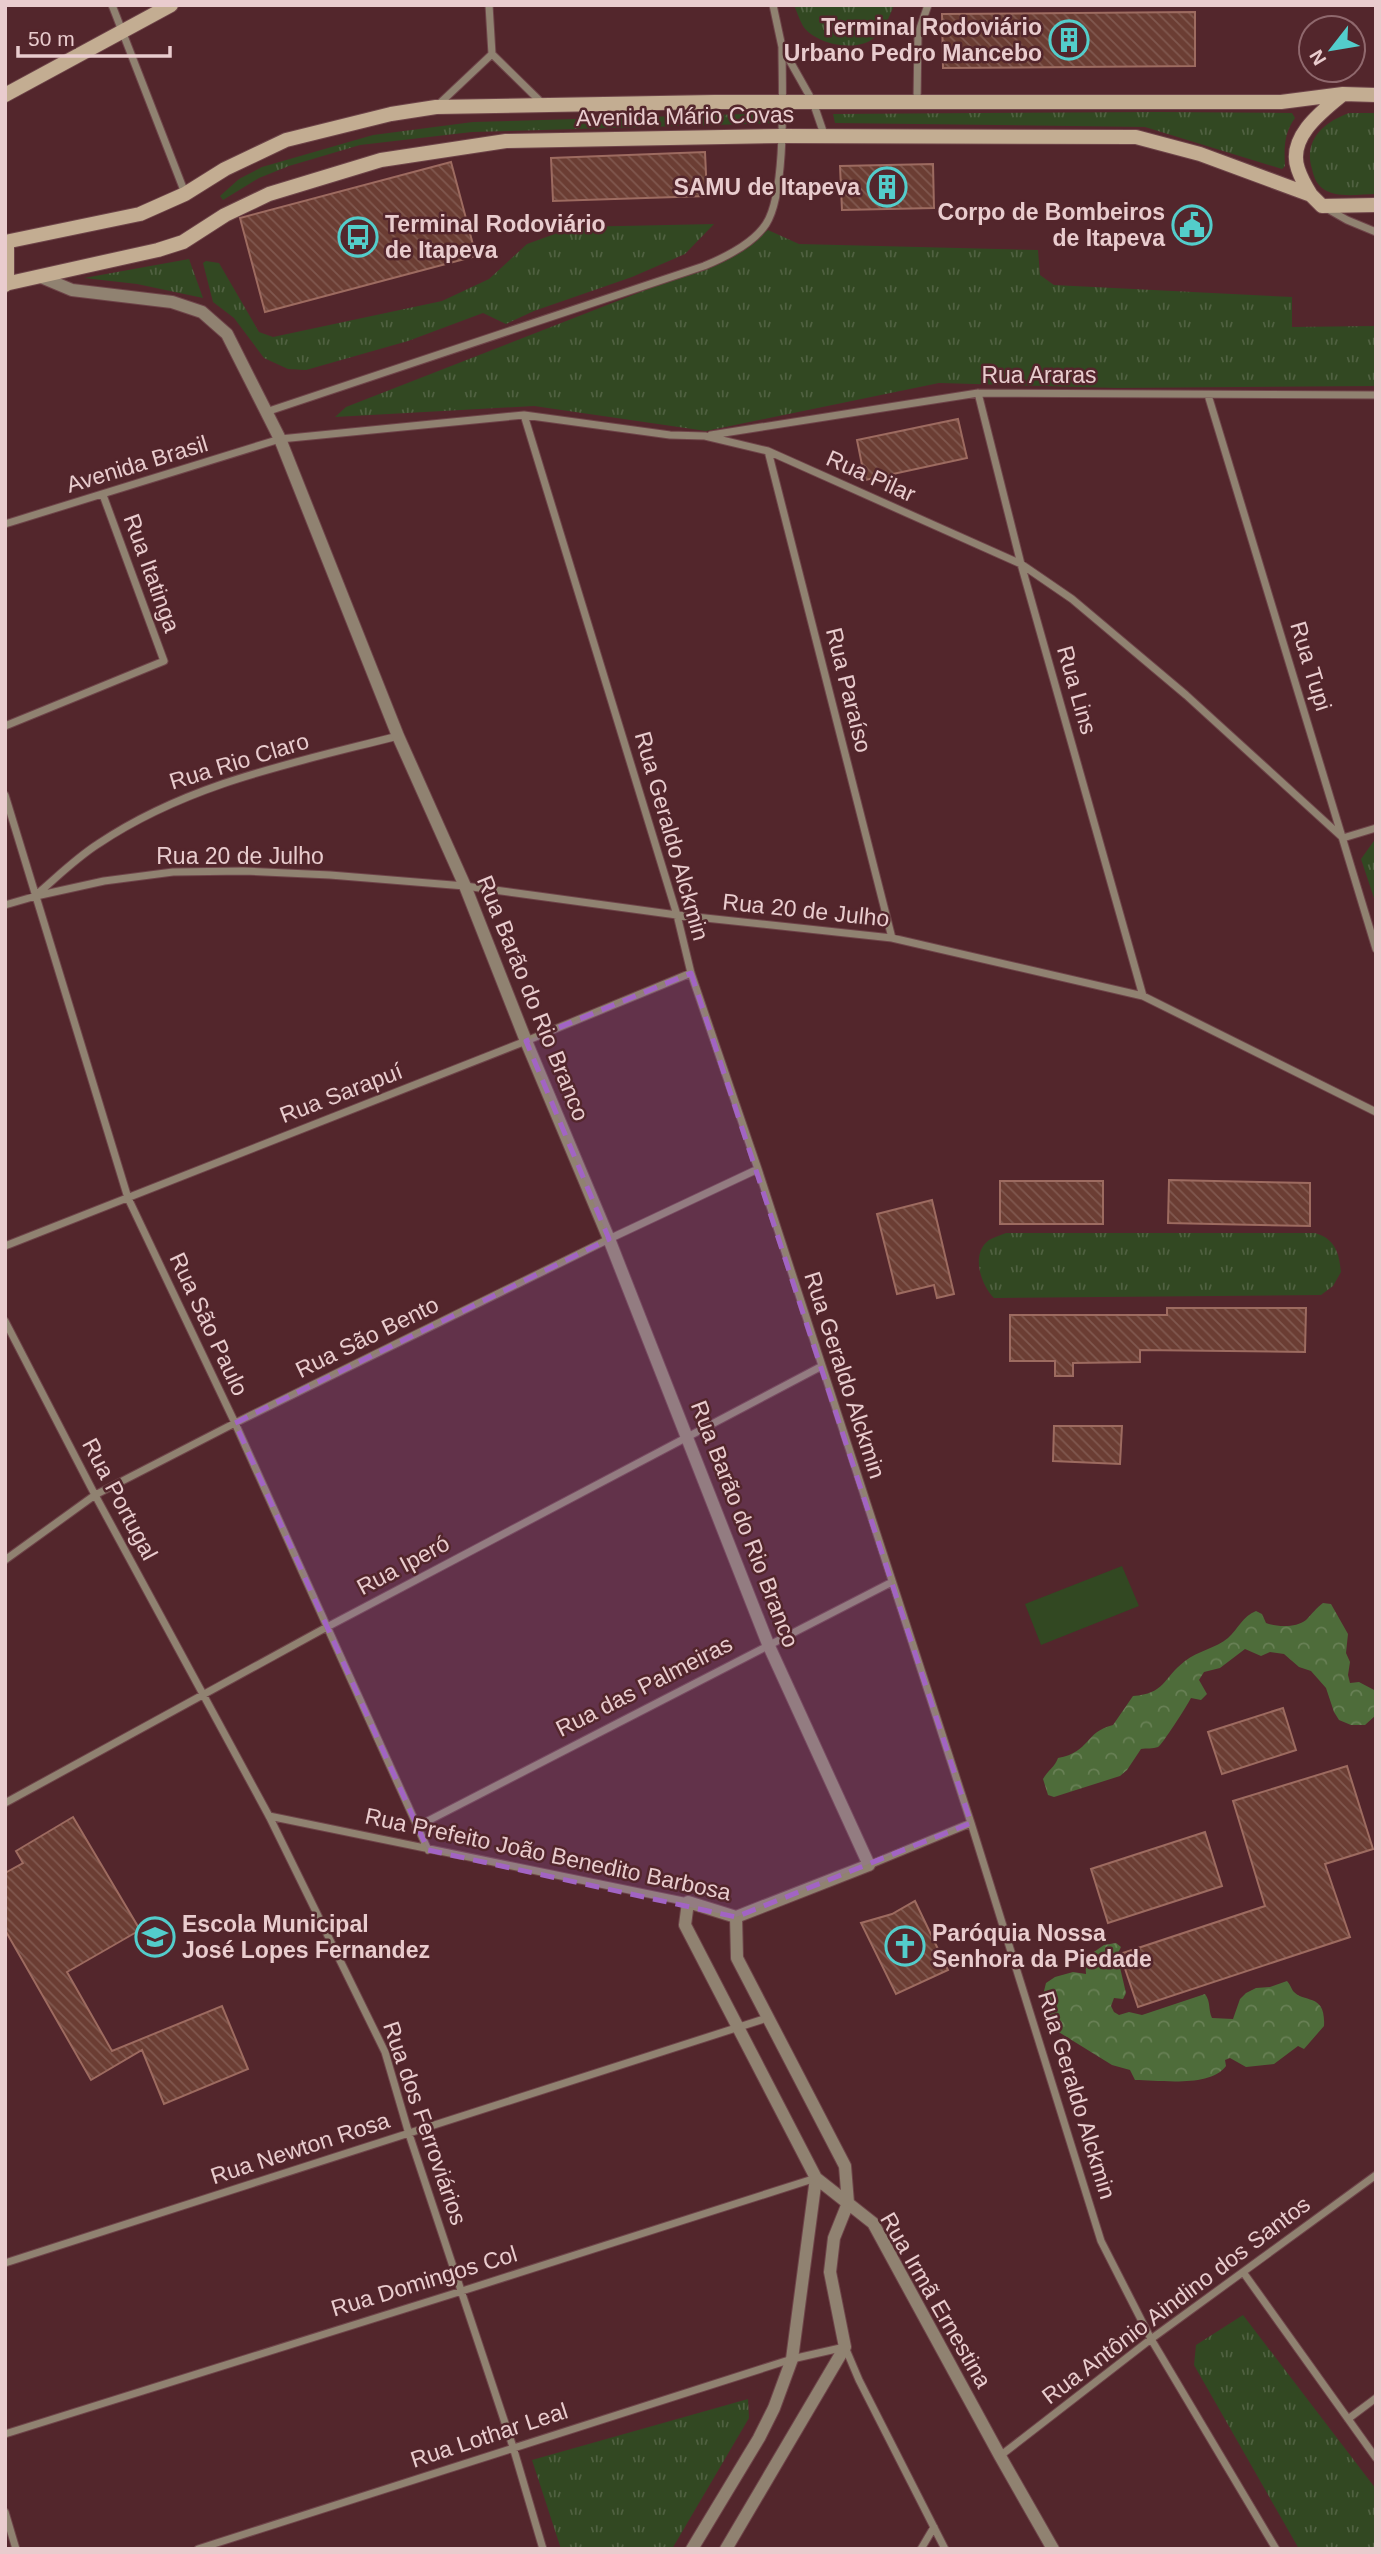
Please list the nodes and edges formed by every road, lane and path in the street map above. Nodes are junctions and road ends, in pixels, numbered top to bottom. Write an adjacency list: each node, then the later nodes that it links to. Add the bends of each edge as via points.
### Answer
1 (112, 5): 6 (street)
2 (171, 5): 6 (main road)
3 (489, 5): 8 (street)
4 (773, 5): 7 (street)
5 (928, 5): 14 (street, via 918,34)
6 (121, 33): 9 (main road); 19 (street)
7 (782, 47): 12 (street); 13 (street)
8 (492, 54): 15 (street); 16 (street)
9 (5, 94)
10 (1343, 94): 11 (main road, Avenida Mário Covas); 14 (main road, Avenida Mário Covas, via 1281,102); 20 (main road, via 1311,123 1296,150 1297,167)
11 (1376, 95)
12 (782, 102): 13 (main road, Avenida Mário Covas); 15 (main road, Avenida Mário Covas); 17 (street)
13 (813, 102): 14 (main road, Avenida Mário Covas); 18 (street)
14 (917, 103)
15 (545, 106): 16 (main road, Avenida Mário Covas)
16 (436, 107): 19 (main road, Avenida Mário Covas, via 286,140)
17 (781, 136): 18 (main road, Avenida Mário Covas); 25 (main road, Avenida Mário Covas, via 506,141 381,160 269,194 183,242); 30 (street, via 781,169 768,222 723,259)
18 (825, 137): 20 (main road, Avenida Mário Covas, via 1136,137 1200,154)
19 (185, 194): 24 (main road, Avenida Mário Covas, via 140,214)
20 (1311, 195): 22 (main road, Avenida Mário Covas)
21 (1376, 205): 22 (main road)
22 (1322, 206): 23 (street)
23 (1376, 232)
24 (6, 242): 26 (main road)
25 (41, 276): 26 (main road, Avenida Mário Covas); 30 (street, Rua Barão do Rio Branco, via 72,290 172,302 202,312 227,334)
26 (6, 284)
27 (978, 393): 28 (street, Rua Araras); 32 (street, Rua Araras); 37 (street, Rua Lins)
28 (1208, 395): 29 (street, Rua Araras); 42 (street, Rua Tupi)
29 (1376, 396)
30 (266, 412): 33 (street, Rua Barão do Rio Branco)
31 (524, 415): 32 (street, Rua Pilar); 33 (street, Rua Pilar); 46 (street, Rua Geraldo Alckmin)
32 (705, 436): 34 (street, Rua Pilar)
33 (280, 439): 35 (street, Avenida Brasil); 39 (street, Rua Barão do Rio Branco)
34 (768, 451): 37 (street, Rua Pilar); 47 (street, Rua Paraíso)
35 (103, 495): 36 (street, Avenida Brasil); 38 (street, Rua Itatinga, via 164,661)
36 (5, 524)
37 (1021, 564): 42 (street, Rua Pilar, via 1072,599 1186,695); 50 (street, Rua Lins)
38 (5, 726)
39 (398, 736): 43 (street, Rua Barão do Rio Branco); 44 (street, Rua Rio Claro, via 233,778 166,804 96,844)
40 (5, 796): 44 (street, Rua São Paulo)
41 (1376, 828): 42 (street)
42 (1343, 838): 48 (street, Rua Tupi)
43 (465, 886): 44 (street, Rua 20 de Julho, via 318,874 173,872); 46 (street, Rua 20 de Julho); 51 (street, Rua Barão do Rio Branco)
44 (36, 896): 45 (street, Rua 20 de Julho); 54 (street, Rua São Paulo)
45 (5, 905)
46 (677, 915): 47 (street, Rua 20 de Julho); 49 (street, Rua Geraldo Alckmin)
47 (892, 938): 50 (street, Rua 20 de Julho)
48 (1376, 949)
49 (691, 973): 51 (street, Rua Sarapuí); 53 (street, Rua Geraldo Alckmin)
50 (1143, 996): 52 (street, Rua 20 de Julho)
51 (526, 1041): 54 (street, Rua Sarapuí); 55 (street, Rua Barão do Rio Branco)
52 (1376, 1112)
53 (758, 1169): 55 (street, Rua São Bento); 58 (street, Rua Geraldo Alckmin)
54 (128, 1198): 56 (street, Rua Sarapuí); 59 (street, Rua São Paulo)
55 (609, 1239): 59 (street, Rua São Bento); 60 (street, Rua Barão do Rio Branco)
56 (5, 1247)
57 (5, 1321): 61 (street, Rua Portugal)
58 (822, 1366): 60 (street, Rua Iperó); 63 (street, Rua Geraldo Alckmin)
59 (235, 1423): 61 (street, Rua São Bento); 64 (street, Rua São Paulo)
60 (689, 1436): 64 (street, Rua Iperó); 65 (street, Rua Barão do Rio Branco)
61 (95, 1495): 62 (street, Rua São Bento); 66 (street, Rua Portugal)
62 (5, 1560)
63 (891, 1582): 65 (street, Rua das Palmeiras); 69 (street, Rua Geraldo Alckmin)
64 (327, 1626): 66 (street, Rua Iperó); 70 (street, Rua São Paulo)
65 (768, 1644): 70 (street, Rua das Palmeiras); 72 (street, Rua Barão do Rio Branco)
66 (202, 1694): 67 (street, Rua Iperó); 68 (street, Rua dos Ferroviários)
67 (5, 1803)
68 (269, 1816): 71 (street, Rua Prefeito João Benedito Barbosa); 77 (street, Rua dos Ferroviários, via 385,2052)
69 (971, 1823): 72 (street, Rua Prefeito João Benedito Barbosa); 84 (street, Rua Geraldo Alckmin, via 1101,2241)
70 (416, 1827): 71 (street, Rua São Paulo)
71 (428, 1850): 73 (street, Rua Prefeito João Benedito Barbosa)
72 (869, 1865): 74 (street, Rua Prefeito João Benedito Barbosa)
73 (688, 1902): 74 (street, Rua Prefeito João Benedito Barbosa); 76 (street, via 685,1925)
74 (736, 1917): 75 (street, Rua Irmã Ernestina, via 737,1958)
75 (767, 2018): 76 (street, Rua Newton Rosa); 80 (street, Rua Irmã Ernestina, via 845,2166)
76 (737, 2028): 77 (street, Rua Newton Rosa); 79 (street)
77 (409, 2134): 81 (street, Rua Newton Rosa); 83 (street, Rua dos Ferroviários)
78 (1376, 2175): 82 (street, Rua Antônio Aindino dos Santos)
79 (816, 2178): 80 (street); 83 (street, Rua Domingos Col); 86 (street)
80 (848, 2203): 85 (street, via 834,2238 830,2272); 91 (street, Rua Irmã Ernestina, via 873,2223)
81 (5, 2263)
82 (1243, 2272): 84 (street, Rua Antônio Aindino dos Santos); 88 (street)
83 (462, 2291): 89 (street, Rua Domingos Col); 90 (street, Rua dos Ferroviários)
84 (1151, 2339): 91 (street, Rua Antônio Aindino dos Santos); 103 (street, Rua Geraldo Alckmin)
85 (845, 2347): 86 (street, Rua Lothar Leal); 94 (street); 99 (street)
86 (792, 2359): 90 (street, Rua Lothar Leal); 98 (street, via 759,2438)
87 (1376, 2398): 88 (street)
88 (1348, 2419): 92 (street)
89 (5, 2434)
90 (513, 2447): 96 (street, Rua Lothar Leal); 97 (street, Rua dos Ferroviários)
91 (1000, 2456): 102 (street, Rua Irmã Ernestina)
92 (1376, 2458)
93 (5, 2512): 95 (street)
94 (934, 2527): 100 (street); 101 (street)
95 (16, 2549)
96 (198, 2549)
97 (543, 2549)
98 (692, 2549)
99 (726, 2549)
100 (920, 2549)
101 (945, 2549)
102 (1054, 2549)
103 (1276, 2549)

